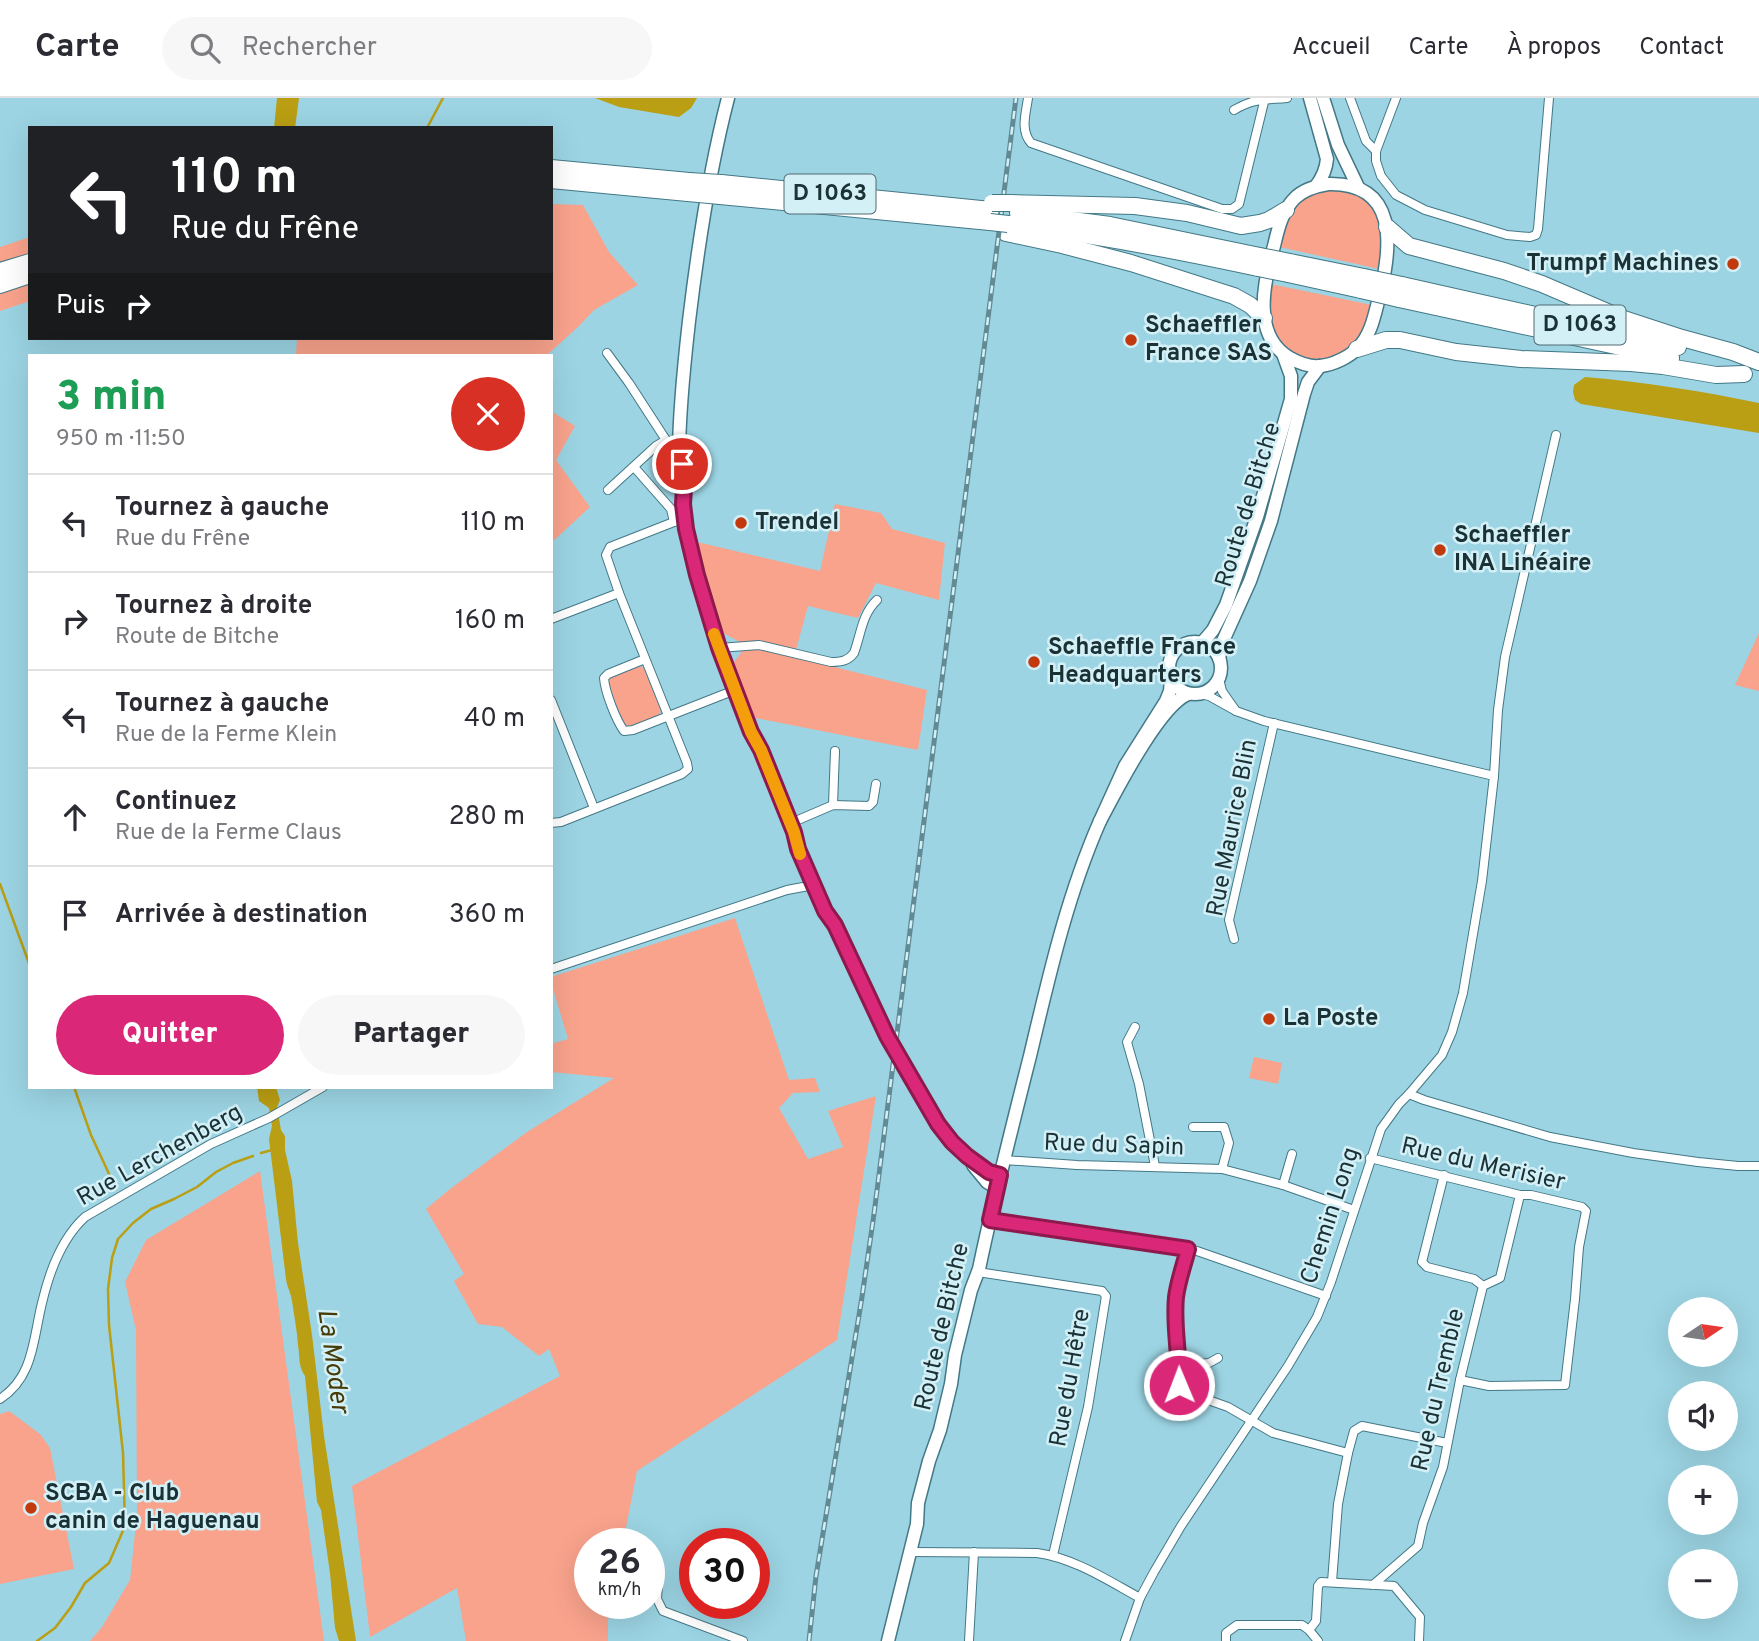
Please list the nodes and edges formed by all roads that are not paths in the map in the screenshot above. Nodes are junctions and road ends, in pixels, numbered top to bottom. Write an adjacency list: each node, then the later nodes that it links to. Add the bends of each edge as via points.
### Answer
1 (728, 98): 34 (main road, via 713,160 691,303)
2 (1028, 98): 3 (street, via 1025,132 1031,143 1222,209 1239,204)
3 (1265, 98): 4 (street); 10 (street)
4 (1287, 98)
5 (1310, 98): 14 (main road, via 1327,159)
6 (1323, 98): 16 (main road)
7 (1350, 98): 11 (street, via 1366,141)
8 (1396, 98): 11 (street)
9 (1549, 98): 11 (street, via 1540,218 1536,235 1530,237 1406,201 1381,176)
10 (1237, 105)
11 (1376, 152)
12 (553, 167): 15 (highway, D 1063)
13 (553, 180): 15 (highway, D 1063)
14 (1316, 186): 16 (main road); 17 (main road, via 1304,191)
15 (689, 187): 18 (highway, D 1063, bridge)
16 (1358, 187): 19 (main road, via 1382,211)
17 (1286, 210): 18 (highway, via 1269,220 1241,226 1135,206); 25 (main road, via 1269,262)
18 (1008, 218): 24 (highway, D 1063, bridge); 25 (highway, via 1073,248 1234,296)
19 (1387, 227): 26 (main road, via 1382,286 1370,329); 29 (highway, via 1409,246 1502,270 1624,319)
20 (28, 263): 21 (highway)
21 (0, 271)
22 (28, 276): 23 (highway)
23 (0, 285)
24 (1400, 292): 29 (highway, D 1063); 31 (highway, D 1063)
25 (1264, 318): 28 (main road)
26 (1357, 349): 30 (main road); 31 (highway, via 1400,341 1521,359 1631,363)
27 (607, 353): 33 (street)
28 (1283, 354): 30 (main road); 41 (main road, Route de Bitche, via 1292,386 1284,425 1226,605)
29 (1759, 363)
30 (1320, 366): 43 (main road, Route de Bitche, via 1308,382 1267,532)
31 (1752, 376)
32 (1556, 435): 54 (street, Chemin Long, via 1505,657)
33 (666, 440): 34 (street); 35 (street)
34 (679, 450): 37 (main road, via 683,504)
35 (634, 467): 36 (street); 37 (street)
36 (608, 490)
37 (679, 520): 38 (street, via 608,549 606,559); 42 (main road)
38 (619, 593): 40 (street); 44 (street)
39 (877, 600): 42 (street, via 864,617 854,653 843,661 760,645)
40 (553, 618)
41 (1202, 643): 43 (main road); 45 (main road, via 1185,644 1175,652)
42 (719, 648): 47 (main road)
43 (1219, 658): 46 (main road)
44 (645, 659): 51 (street); 51 (street, via 604,678 620,725 630,731)
45 (1171, 679): 48 (main road, via 1178,688); 58 (main road, Route de Bitche, via 1166,701 1125,766)
46 (1219, 679): 48 (main road, via 1213,688); 50 (street)
47 (735, 690): 51 (street); 60 (main road)
48 (1195, 694): 50 (street, via 1209,696); 58 (main road, Route de Bitche, via 1171,707 1133,761)
49 (553, 705): 57 (street)
50 (1236, 711): 52 (street)
51 (669, 716): 57 (street, via 688,766 686,772)
52 (1274, 723): 54 (street); 62 (street, Rue Maurice Blin, via 1229,920)
53 (835, 751): 56 (street)
54 (1494, 776): 66 (street, Chemin Long, via 1460,1010 1442,1055)
55 (876, 785): 56 (street, via 869,807)
56 (832, 805): 60 (street)
57 (594, 808): 59 (street)
58 (1100, 821): 70 (main road, Route de Bitche, via 1069,902)
59 (553, 823)
60 (790, 823): 61 (main road)
61 (812, 881): 63 (street); 75 (main road, via 894,1049 938,1124 987,1182)
62 (1234, 939)
63 (553, 968)
64 (1135, 1027): 71 (street, via 1127,1042)
65 (320, 1089): 87 (street, Rue Lerchenberg, via 211,1144 85,1217 66,1242 50,1276 27,1367 16,1387)
66 (1409, 1094): 69 (street, Chemin Long, via 1386,1120); 72 (street, via 1550,1138 1698,1162)
67 (1193, 1127): 73 (street, Rue du Sapin, via 1224,1127 1229,1143)
68 (1292, 1154): 76 (street)
69 (1370, 1158): 74 (street, Rue du Merisier); 78 (street, Chemin Long)
70 (1004, 1160): 71 (street, Rue du Sapin); 75 (main road, Route de Bitche)
71 (1154, 1166): 73 (street, Rue du Sapin)
72 (1759, 1166)
73 (1222, 1169): 76 (street, Rue du Sapin)
74 (1444, 1175): 77 (street, Rue du Merisier); 82 (street, via 1422,1262)
75 (999, 1182): 79 (main road, Route de Bitche)
76 (1283, 1185): 78 (street, Rue du Sapin)
77 (1520, 1195): 82 (street, Rue du Tremble, via 1500,1278); 86 (street, Rue du Merisier, via 1586,1211 1565,1385 1489,1386)
78 (1354, 1210): 83 (street, Chemin Long)
79 (990, 1220): 80 (street); 81 (main road, Route de Bitche)
80 (1188, 1249): 83 (street); 85 (street, via 1176,1296)
81 (978, 1272): 91 (main road, Route de Bitche, via 918,1503); 93 (street, Rue du Hêtre, via 1102,1291 1106,1296 1088,1407)
82 (1483, 1286): 86 (street, Rue du Tremble)
83 (1326, 1296): 88 (street, Chemin Long)
84 (1217, 1357): 85 (street, via 1209,1363)
85 (1180, 1366): 88 (street, via 1183,1391 1228,1406)
86 (1460, 1380): 89 (street, Rue du Tremble)
87 (0, 1399)
88 (1252, 1421): 90 (street, via 1273,1433); 96 (street, Chemin Long, via 1181,1526)
89 (1447, 1443): 90 (street, via 1362,1426 1354,1431); 95 (street, Rue du Tremble, via 1418,1546)
90 (1348, 1453): 94 (street, via 1338,1504)
91 (910, 1552): 92 (street); 100 (main road, Route de Bitche)
92 (974, 1552): 93 (street); 101 (street)
93 (1053, 1555): 96 (street)
94 (1332, 1582): 95 (street); 98 (street, via 1318,1586 1316,1621)
95 (1373, 1585): 105 (street, via 1394,1586 1420,1617)
96 (1140, 1598): 102 (street, Chemin Long)
97 (665, 1612): 99 (street)
98 (1309, 1630): 103 (street, via 1302,1625 1237,1625 1226,1633); 104 (street)
99 (743, 1641)
100 (888, 1641)
101 (969, 1641)
102 (1125, 1641)
103 (1226, 1641)
104 (1318, 1641)
105 (1419, 1641)

